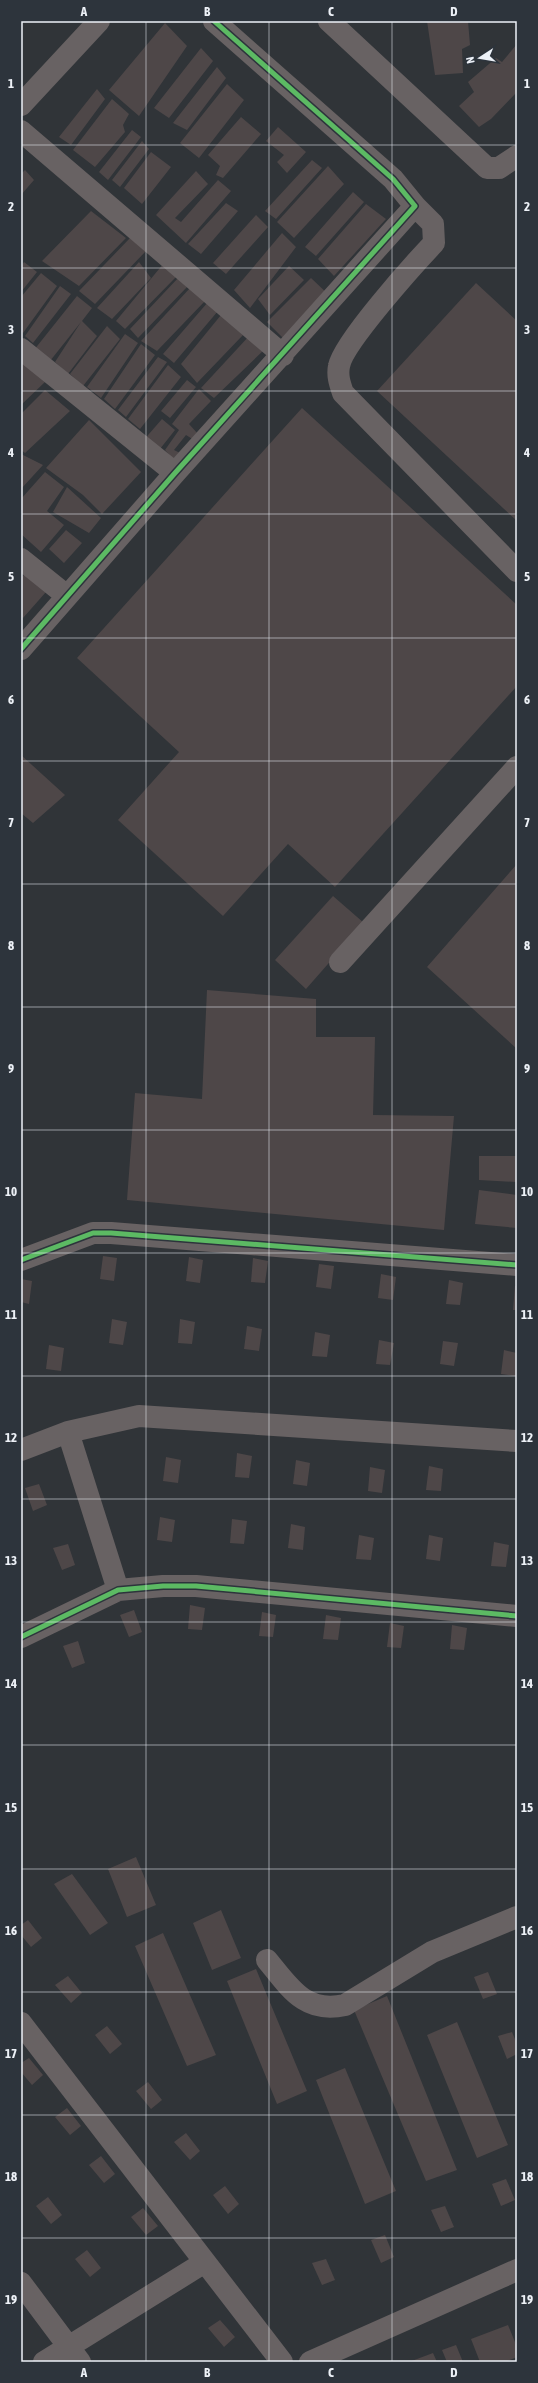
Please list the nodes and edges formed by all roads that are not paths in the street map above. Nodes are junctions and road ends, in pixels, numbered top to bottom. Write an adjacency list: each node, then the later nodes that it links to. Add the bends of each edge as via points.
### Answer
1 (99, 21): 4 (street)
2 (214, 21): 7 (street, via 393,179)
3 (329, 21): 6 (street, via 487,168 499,168)
4 (21, 105)
5 (21, 131): 9 (street)
6 (517, 156)
7 (415, 206): 9 (street); 12 (street, via 433,224 434,243 415,262 351,342 339,365 338,379 343,393)
8 (21, 349): 10 (street)
9 (283, 355): 10 (street)
10 (175, 473): 13 (street)
11 (21, 559): 13 (street)
12 (517, 571)
13 (67, 596): 14 (street)
14 (21, 649)
15 (517, 767): 16 (street)
16 (340, 962)
17 (21, 1260): 18 (street, via 93,1233 111,1233)
18 (517, 1266)
19 (68, 1432): 20 (street, via 139,1416); 21 (street); 22 (street)
20 (517, 1441)
21 (21, 1450)
22 (118, 1590): 23 (street, via 196,1586); 24 (street)
23 (517, 1616)
24 (21, 1637)
25 (517, 1917): 26 (street, via 432,1952 345,2005 331,2008 307,2003 290,1989)
26 (268, 1960)
27 (25, 2037): 28 (street)
28 (205, 2262): 31 (street); 33 (street)
29 (517, 2270): 34 (street)
30 (21, 2283): 31 (street)
31 (74, 2354): 32 (street)
32 (44, 2362)
33 (282, 2362)
34 (310, 2362)

